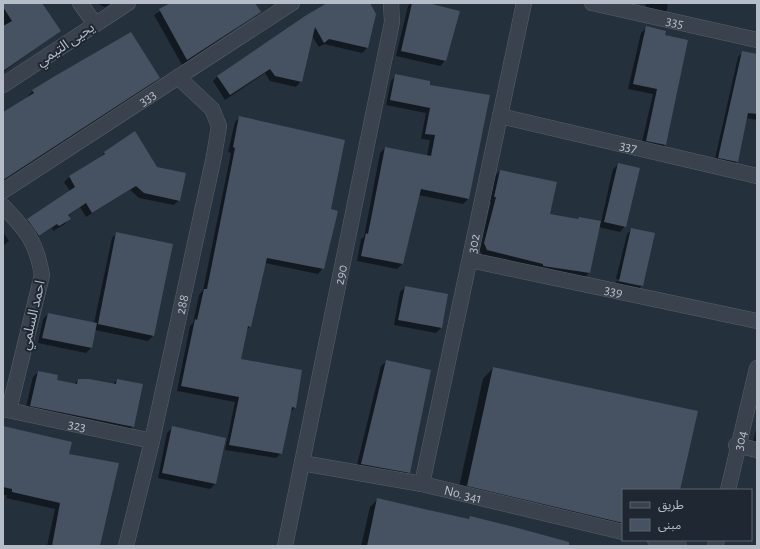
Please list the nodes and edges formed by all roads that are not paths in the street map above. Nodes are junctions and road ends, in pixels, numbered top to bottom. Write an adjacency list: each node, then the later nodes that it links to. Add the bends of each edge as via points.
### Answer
1 (80, 3): 7 (street)
2 (128, 3): 7 (street, يحيى التيمي)
3 (292, 3): 9 (street, 333)
4 (391, 3): 22 (street, 290, via 392,22)
5 (524, 3): 11 (street, 302)
6 (592, 3): 8 (street, 335)
7 (95, 24): 10 (street, يحيى التيمي)
8 (757, 40)
9 (178, 78): 13 (street, 333); 19 (street, 288, via 212,109 219,126)
10 (3, 86)
11 (500, 116): 12 (street, 337); 15 (street, 302)
12 (757, 176)
13 (3, 192)
14 (3, 206): 18 (street, احمد السلمي, via 26,230 38,253 42,276)
15 (470, 260): 16 (street, 339); 23 (street, 302)
16 (757, 321)
17 (757, 368): 20 (street, 304)
18 (6, 410): 19 (street, 323)
19 (152, 441): 27 (street, 288)
20 (737, 445): 21 (street); 24 (street, 304)
21 (757, 450)
22 (302, 463): 23 (street, No. 341); 28 (street, 290)
23 (422, 484): 25 (street, No. 341)
24 (728, 489)
25 (622, 532)
26 (659, 541): 29 (street)
27 (126, 546)
28 (285, 546)
29 (679, 546)

